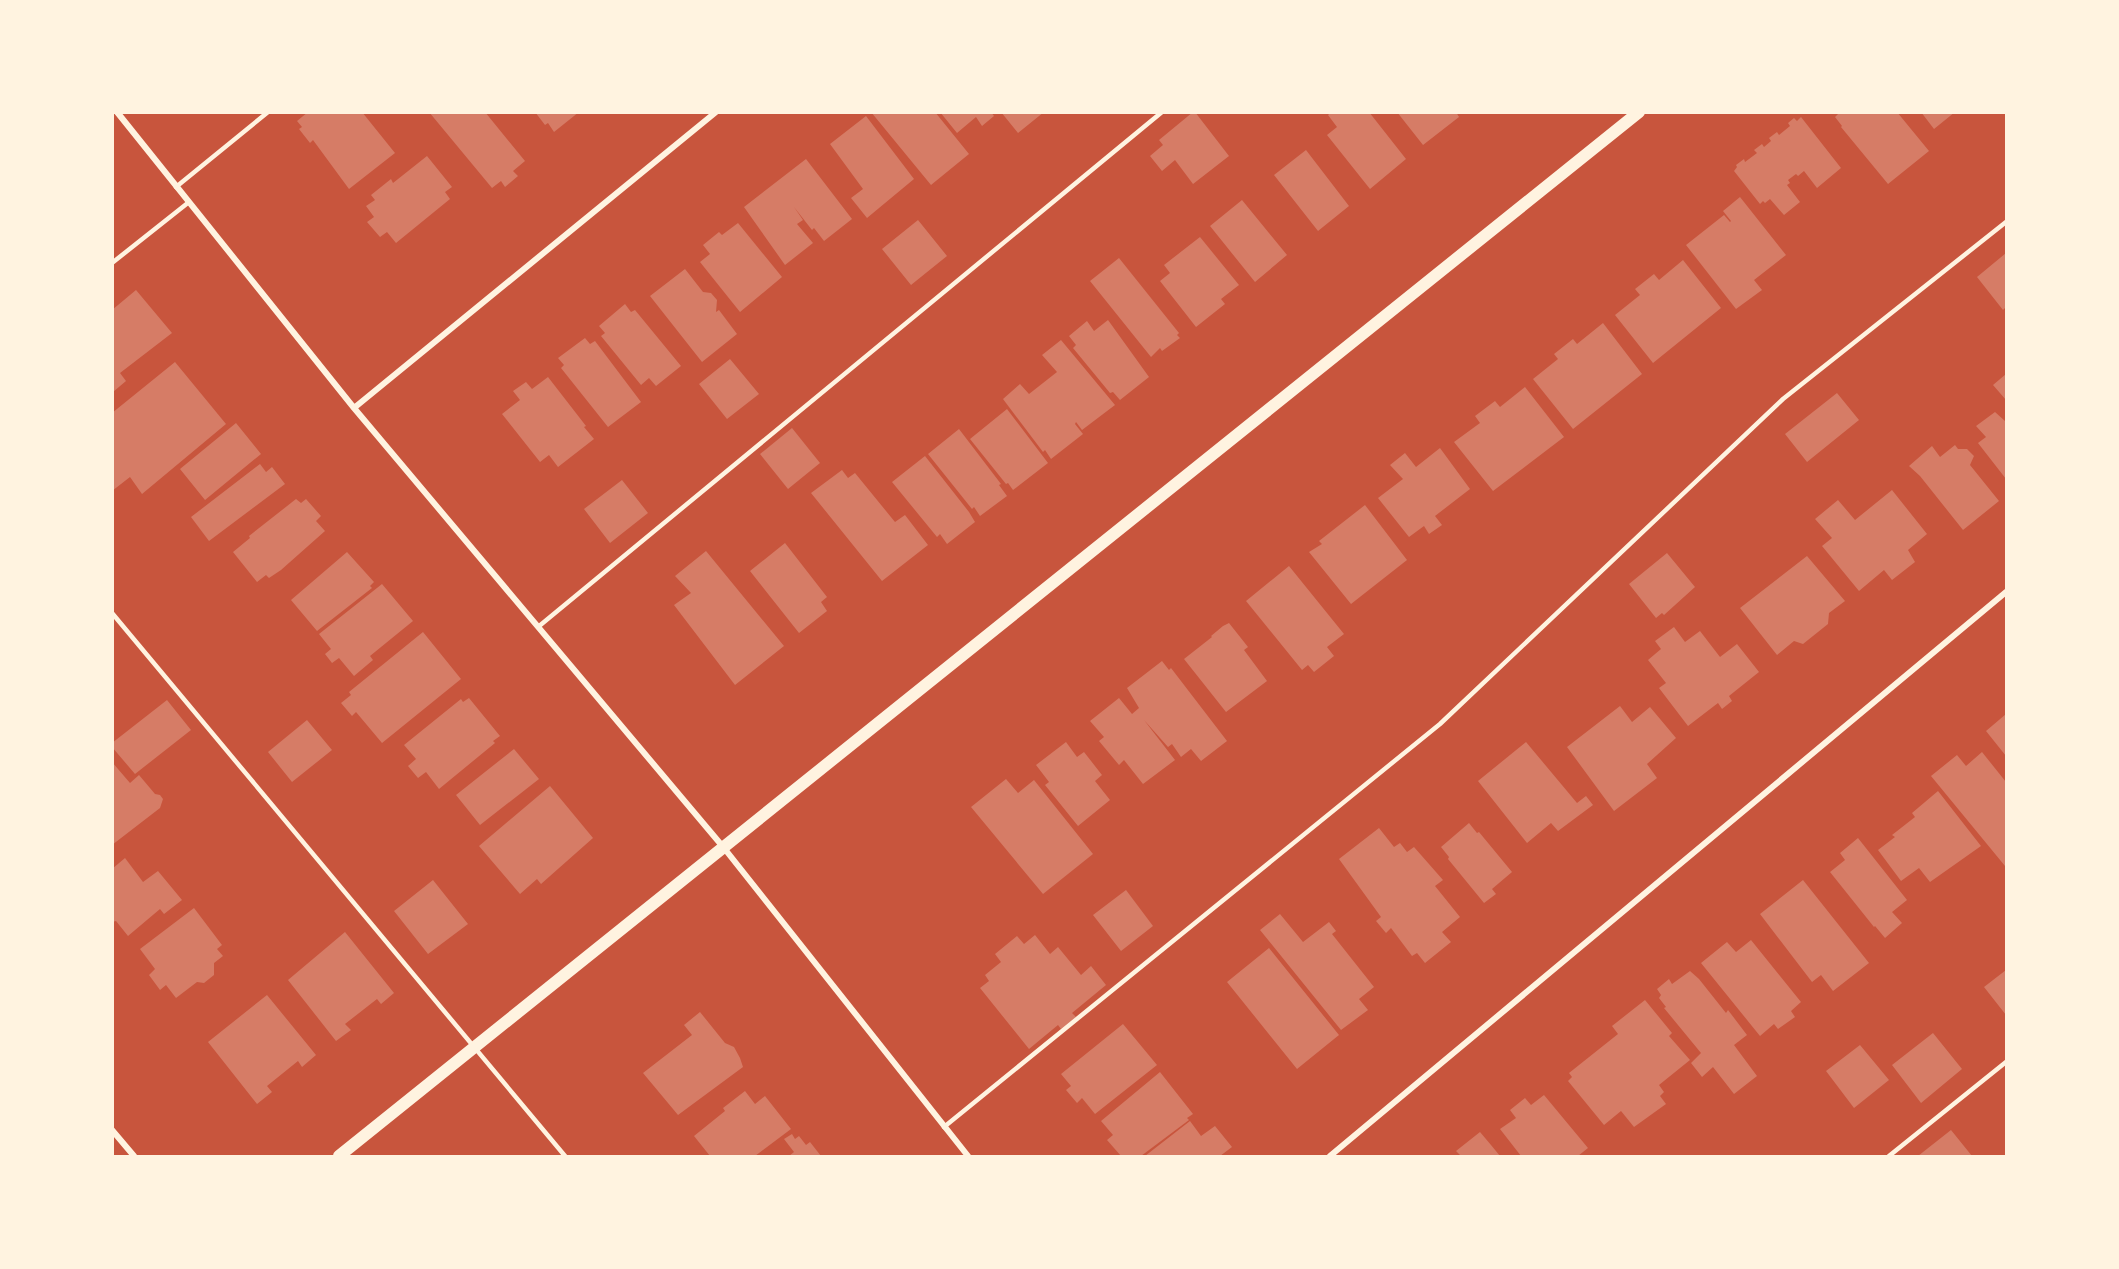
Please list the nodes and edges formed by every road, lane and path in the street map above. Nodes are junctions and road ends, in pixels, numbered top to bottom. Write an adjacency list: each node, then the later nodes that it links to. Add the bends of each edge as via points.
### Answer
1 (117, 112): 6 (street)
2 (268, 112): 6 (lane)
3 (716, 112): 10 (street)
4 (1162, 112): 13 (lane)
5 (1639, 112): 14 (main road)
6 (176, 187): 7 (street)
7 (189, 202): 9 (lane); 10 (street)
8 (2007, 222): 17 (lane, via 1783,399 1440,724)
9 (112, 263)
10 (354, 408): 13 (street)
11 (2007, 592): 23 (street)
12 (112, 613): 15 (lane)
13 (538, 627): 14 (street)
14 (723, 848): 15 (main road); 17 (street)
15 (475, 1047): 20 (main road); 21 (lane)
16 (2007, 1062): 24 (lane)
17 (944, 1127): 22 (street)
18 (112, 1130): 19 (street)
19 (134, 1156)
20 (339, 1156)
21 (565, 1156)
22 (968, 1156)
23 (1330, 1156)
24 (1889, 1156)

